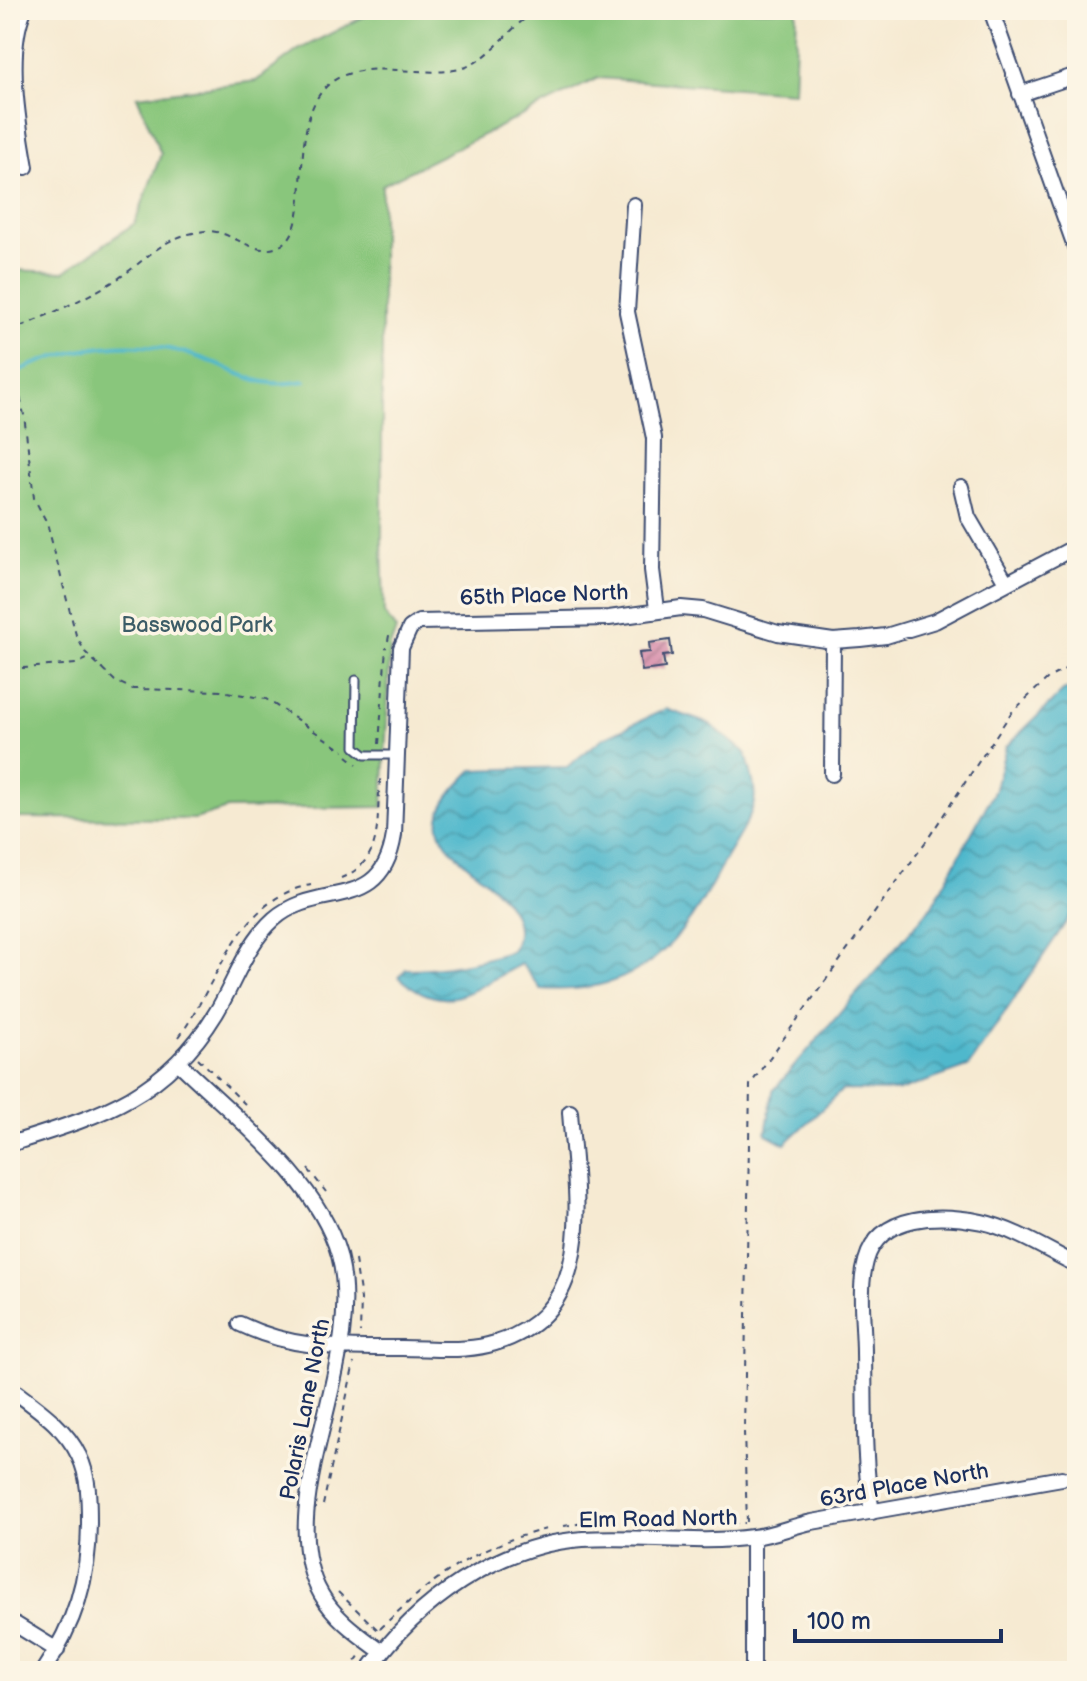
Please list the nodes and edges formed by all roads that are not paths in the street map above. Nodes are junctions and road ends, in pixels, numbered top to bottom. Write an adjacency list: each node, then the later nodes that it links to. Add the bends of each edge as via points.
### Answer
1 (24, 10): 5 (street, via 16,34 16,59)
2 (991, 10): 4 (street)
3 (1077, 75): 4 (street)
4 (1020, 94): 7 (street)
5 (26, 167)
6 (634, 205): 11 (street, via 627,312 654,438 652,570)
7 (1077, 252)
8 (961, 487): 10 (street, via 968,517)
9 (1077, 546): 10 (street, 65th Place North)
10 (1006, 582): 12 (street, 65th Place North, via 956,611 907,630)
11 (657, 609): 12 (street, 65th Place North, via 703,610 778,633); 14 (street, 65th Place North, via 609,618 419,622 401,648)
12 (833, 641): 15 (street)
13 (356, 680): 14 (lane, via 355,747 359,753)
14 (396, 755): 16 (street, 65th Place North, via 394,835 387,861 374,880 359,890 293,906 263,930 217,1011)
15 (832, 774)
16 (178, 1062): 18 (street, 65th Place North, via 118,1108); 21 (street, Polaris Lane North, via 291,1172 328,1225 345,1287)
17 (570, 1112): 21 (street, via 577,1246 572,1270 546,1312 507,1339 466,1349)
18 (10, 1144)
19 (1077, 1265): 24 (street, via 983,1222 920,1219 887,1230 874,1243 864,1268 865,1452)
20 (240, 1324): 21 (street, via 303,1346)
21 (341, 1348): 27 (street, Polaris Lane North, via 307,1506 305,1544 320,1593 341,1620)
22 (10, 1388): 28 (street, via 66,1435 80,1456 87,1481 87,1570 81,1601)
23 (1062, 1478): 24 (street, 63rd Place North)
24 (872, 1512): 25 (street, 63rd Place North)
25 (753, 1537): 27 (street, Elm Road North, via 581,1539 543,1547 505,1559 438,1597); 31 (street)
26 (10, 1621): 28 (street)
27 (375, 1647): 30 (street, Elm Road North)
28 (57, 1650): 29 (street)
29 (43, 1671)
30 (368, 1671)
31 (753, 1671)

